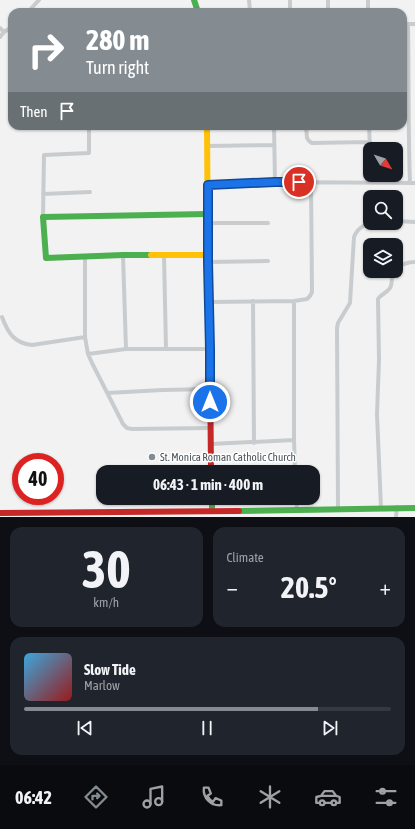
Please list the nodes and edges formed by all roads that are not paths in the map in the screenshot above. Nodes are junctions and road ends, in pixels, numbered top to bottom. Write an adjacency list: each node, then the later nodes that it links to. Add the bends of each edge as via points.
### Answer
1 (39, 0): 2 (street)
2 (32, 8)
3 (408, 24): 4 (street); 9 (street)
4 (415, 24)
5 (0, 28): 7 (street)
6 (8, 30): 7 (street)
7 (4, 32): 8 (street)
8 (0, 37)
9 (409, 65): 10 (street); 11 (street)
10 (415, 65)
11 (409, 104): 12 (street); 20 (street)
12 (415, 104)
13 (88, 130): 32 (street, via 89,153 44,155)
14 (207, 130): 23 (street)
15 (274, 130): 22 (street)
16 (306, 130): 18 (street, via 308,141 312,143)
17 (370, 130): 19 (street)
18 (363, 142)
19 (370, 142)
20 (408, 142): 21 (street); 29 (street)
21 (415, 142)
22 (274, 145): 23 (street); 24 (street)
23 (207, 146): 30 (street)
24 (275, 182): 25 (street); 30 (street)
25 (310, 182): 26 (street); 50 (street, via 312,292 307,299)
26 (363, 182)
27 (371, 182): 29 (street)
28 (415, 183): 29 (street)
29 (410, 184)
30 (208, 185): 33 (street)
31 (90, 192): 32 (street)
32 (43, 194): 34 (street)
33 (208, 214): 34 (street); 37 (street)
34 (43, 217): 43 (street, via 46,258)
35 (403, 221): 36 (street)
36 (415, 222)
37 (208, 223): 38 (street); 42 (street)
38 (268, 223)
39 (363, 226): 72 (street, via 354,236 350,303 337,328)
40 (123, 255): 41 (street); 43 (street); 54 (street)
41 (164, 255): 42 (street); 55 (street)
42 (208, 255): 45 (street)
43 (85, 258): 53 (street)
44 (268, 261): 45 (street)
45 (208, 262): 51 (street)
46 (415, 262): 47 (street)
47 (403, 264)
48 (392, 278): 69 (street, via 390,288 378,300 377,414)
49 (253, 301): 50 (street); 51 (street); 62 (street)
50 (294, 301): 61 (street)
51 (209, 302): 56 (street)
52 (2, 317): 53 (street, via 12,336 24,344)
53 (85, 337): 57 (street)
54 (126, 349): 55 (street); 57 (street)
55 (166, 349): 56 (street)
56 (210, 349): 58 (street)
57 (88, 354): 59 (street)
58 (210, 388): 59 (street); 60 (street)
59 (107, 393): 60 (street, via 127,428)
60 (210, 428): 63 (street)
61 (294, 440): 62 (street); 65 (street)
62 (254, 442): 63 (street)
63 (210, 444): 64 (street)
64 (211, 465)
65 (295, 465)
66 (212, 505): 73 (street)
67 (297, 505): 71 (street)
68 (397, 507): 69 (street); 70 (street); 76 (street)
69 (381, 508): 72 (street)
70 (415, 508)
71 (297, 509): 72 (street); 73 (street)
72 (338, 509)
73 (212, 511): 75 (street)
74 (0, 513): 75 (street)
75 (158, 514)
76 (396, 517)

